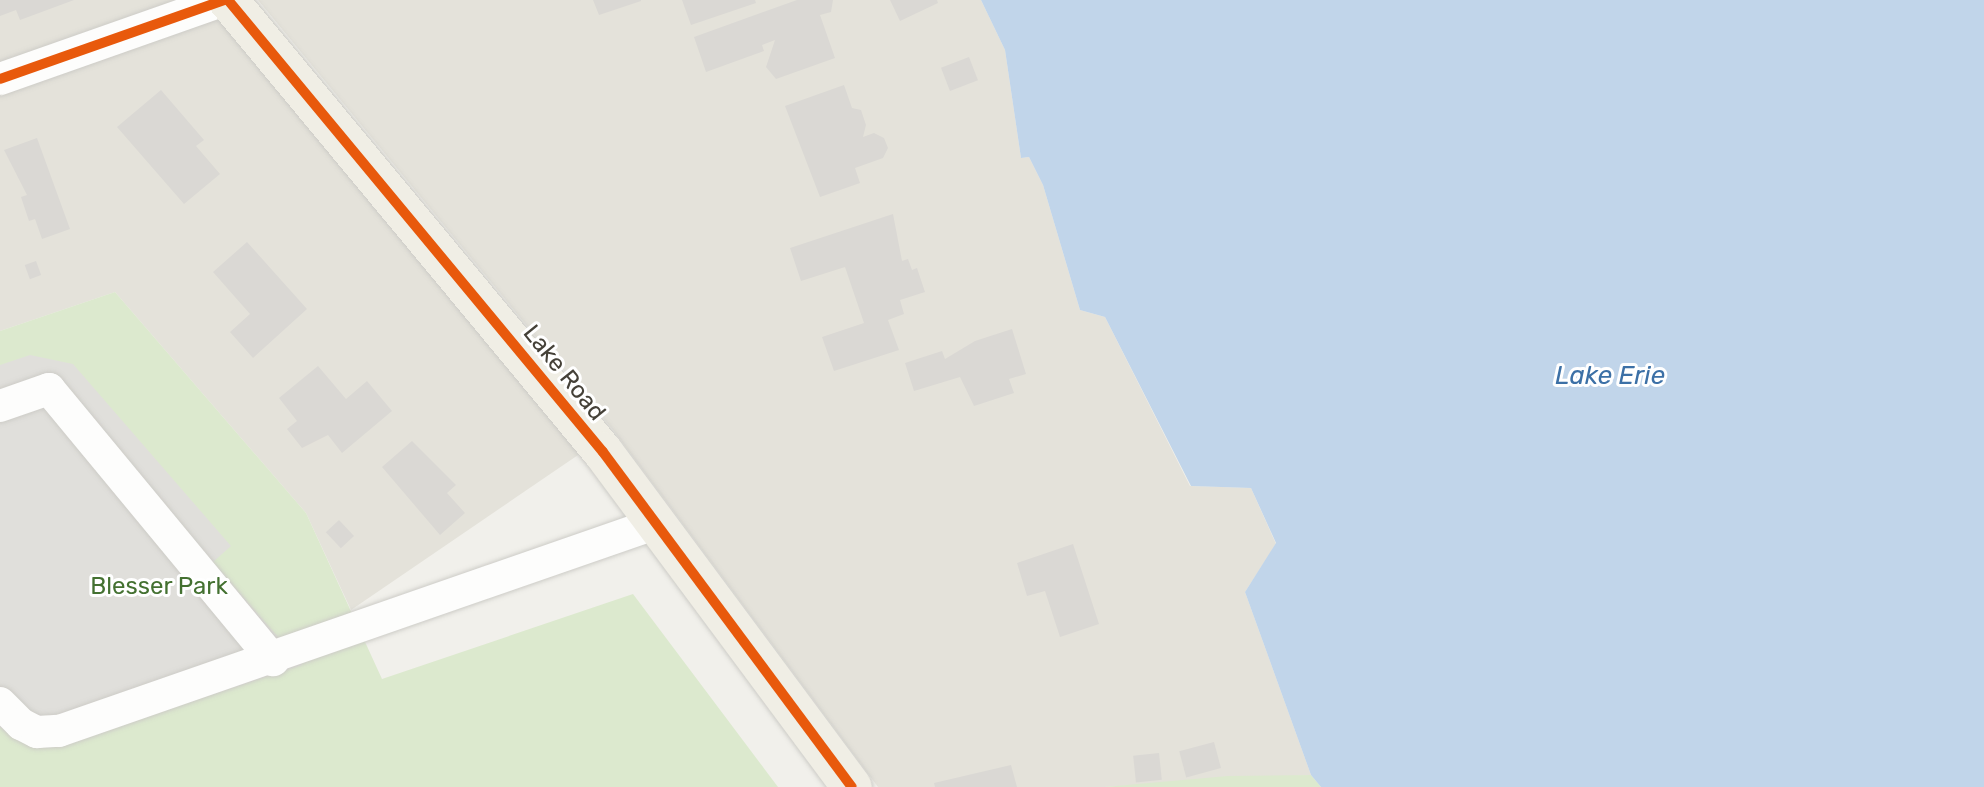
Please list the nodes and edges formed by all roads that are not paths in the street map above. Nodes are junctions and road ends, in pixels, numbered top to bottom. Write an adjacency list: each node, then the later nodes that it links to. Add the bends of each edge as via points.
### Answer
1 (226, 0): 2 (street); 4 (main road, Lake Road)
2 (0, 79)
3 (0, 406): 5 (street, via 49,389)
4 (657, 523): 5 (street); 7 (main road, Lake Road)
5 (273, 660): 6 (street, via 59,731 37,732)
6 (0, 703)
7 (852, 787)

